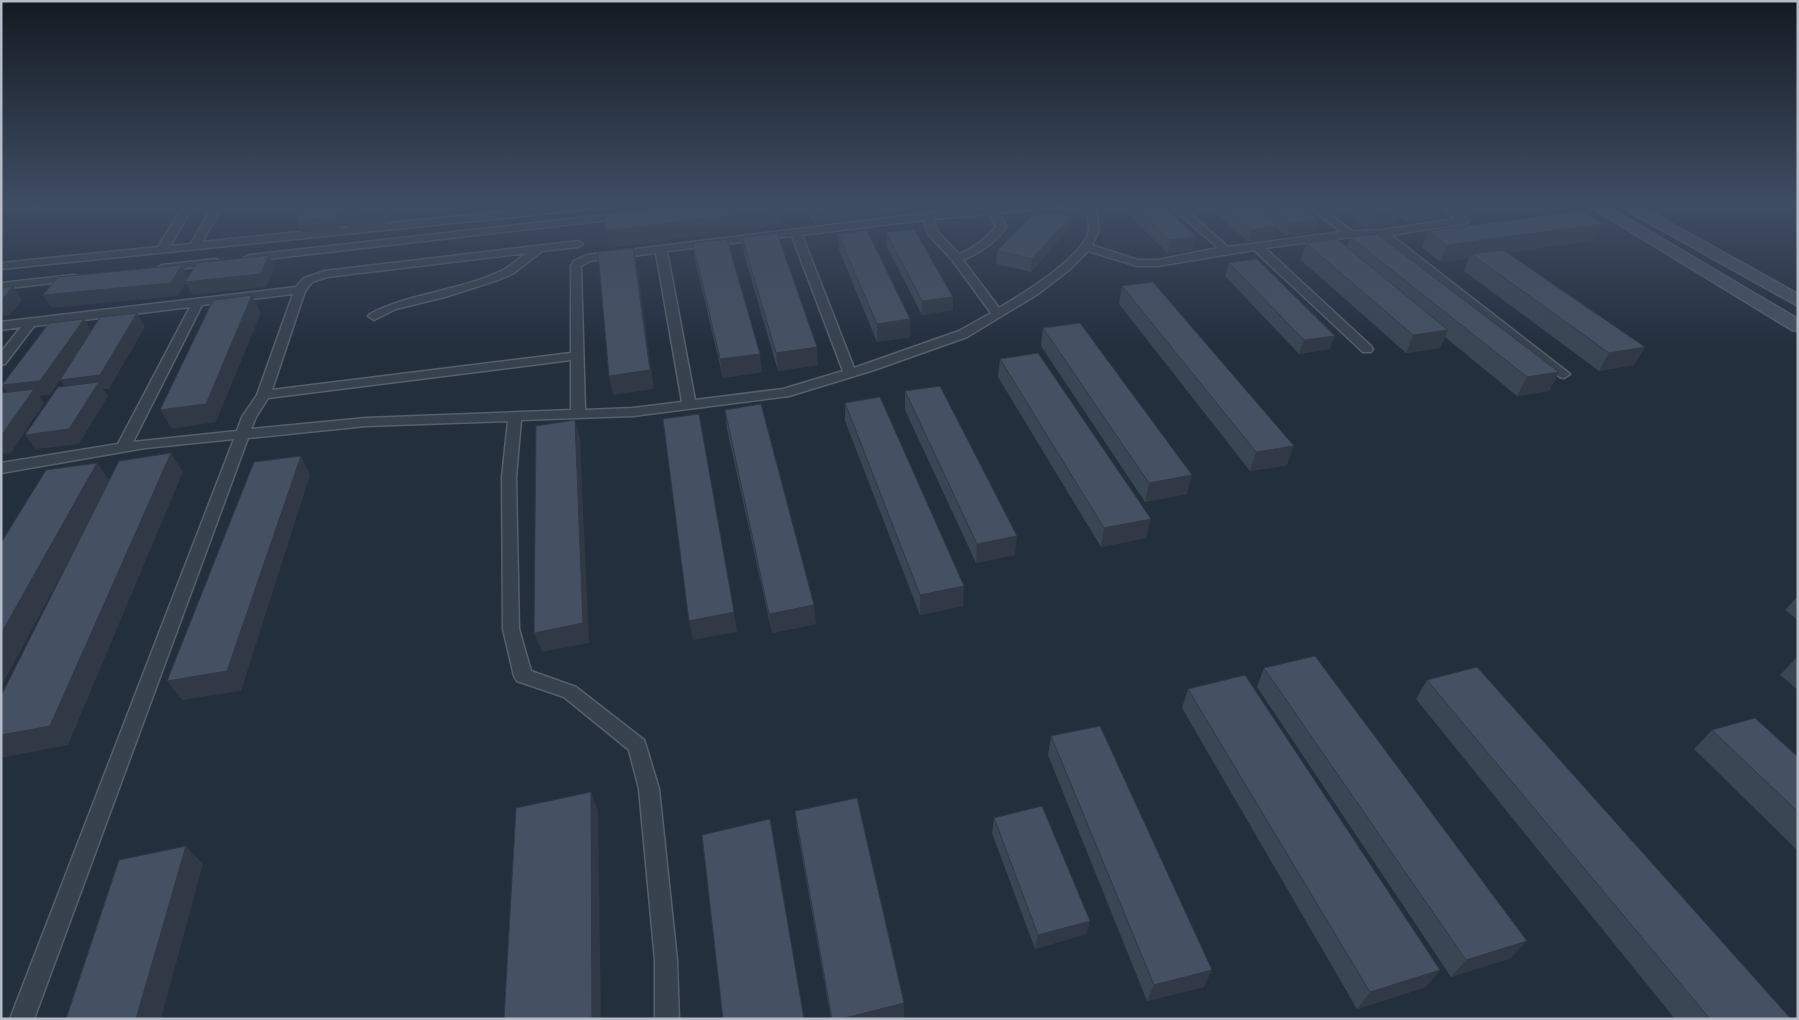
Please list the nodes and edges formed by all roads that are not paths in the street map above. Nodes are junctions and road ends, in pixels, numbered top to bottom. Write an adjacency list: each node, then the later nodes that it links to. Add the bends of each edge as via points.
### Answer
1 (140, 251): 20 (street)
2 (350, 251): 21 (street)
3 (518, 251): 24 (street, via 325,274 308,280)
4 (537, 251): 28 (street, via 510,271 494,278 392,307)
5 (578, 251): 19 (street)
6 (641, 251): 19 (street, via 592,257)
7 (661, 251): 38 (street)
8 (803, 251): 35 (street)
9 (949, 251): 18 (street)
10 (978, 251): 18 (street)
11 (1082, 251): 27 (street, via 1034,292)
12 (1097, 251): 13 (street, via 1137,263 1158,263)
13 (1223, 251)
14 (1261, 251): 32 (street)
15 (1405, 251): 36 (street)
16 (1671, 251): 31 (street)
17 (1709, 251): 25 (street)
18 (957, 259): 27 (street)
19 (578, 263): 33 (street)
20 (1, 266)
21 (150, 269)
22 (81, 277): 23 (street)
23 (1, 286)
24 (300, 290): 26 (street); 37 (street)
25 (1798, 301)
26 (198, 302): 29 (street); 42 (street)
27 (997, 313): 35 (street, via 963,334)
28 (374, 316)
29 (31, 322): 30 (street); 34 (street)
30 (1, 326)
31 (1798, 326)
32 (1366, 349)
33 (576, 356): 37 (street); 39 (street)
34 (1, 361)
35 (850, 373): 38 (street, via 784,393)
36 (1564, 374)
37 (264, 394): 41 (street)
38 (689, 405): 39 (street)
39 (578, 414): 40 (street)
40 (515, 416): 41 (street, via 366,422); 45 (street, via 509,477 512,629 523,676 570,692 637,746 649,790 666,960)
41 (243, 434): 42 (street); 44 (street)
42 (123, 448): 43 (street)
43 (1, 468)
44 (22, 1019)
45 (667, 1019)

